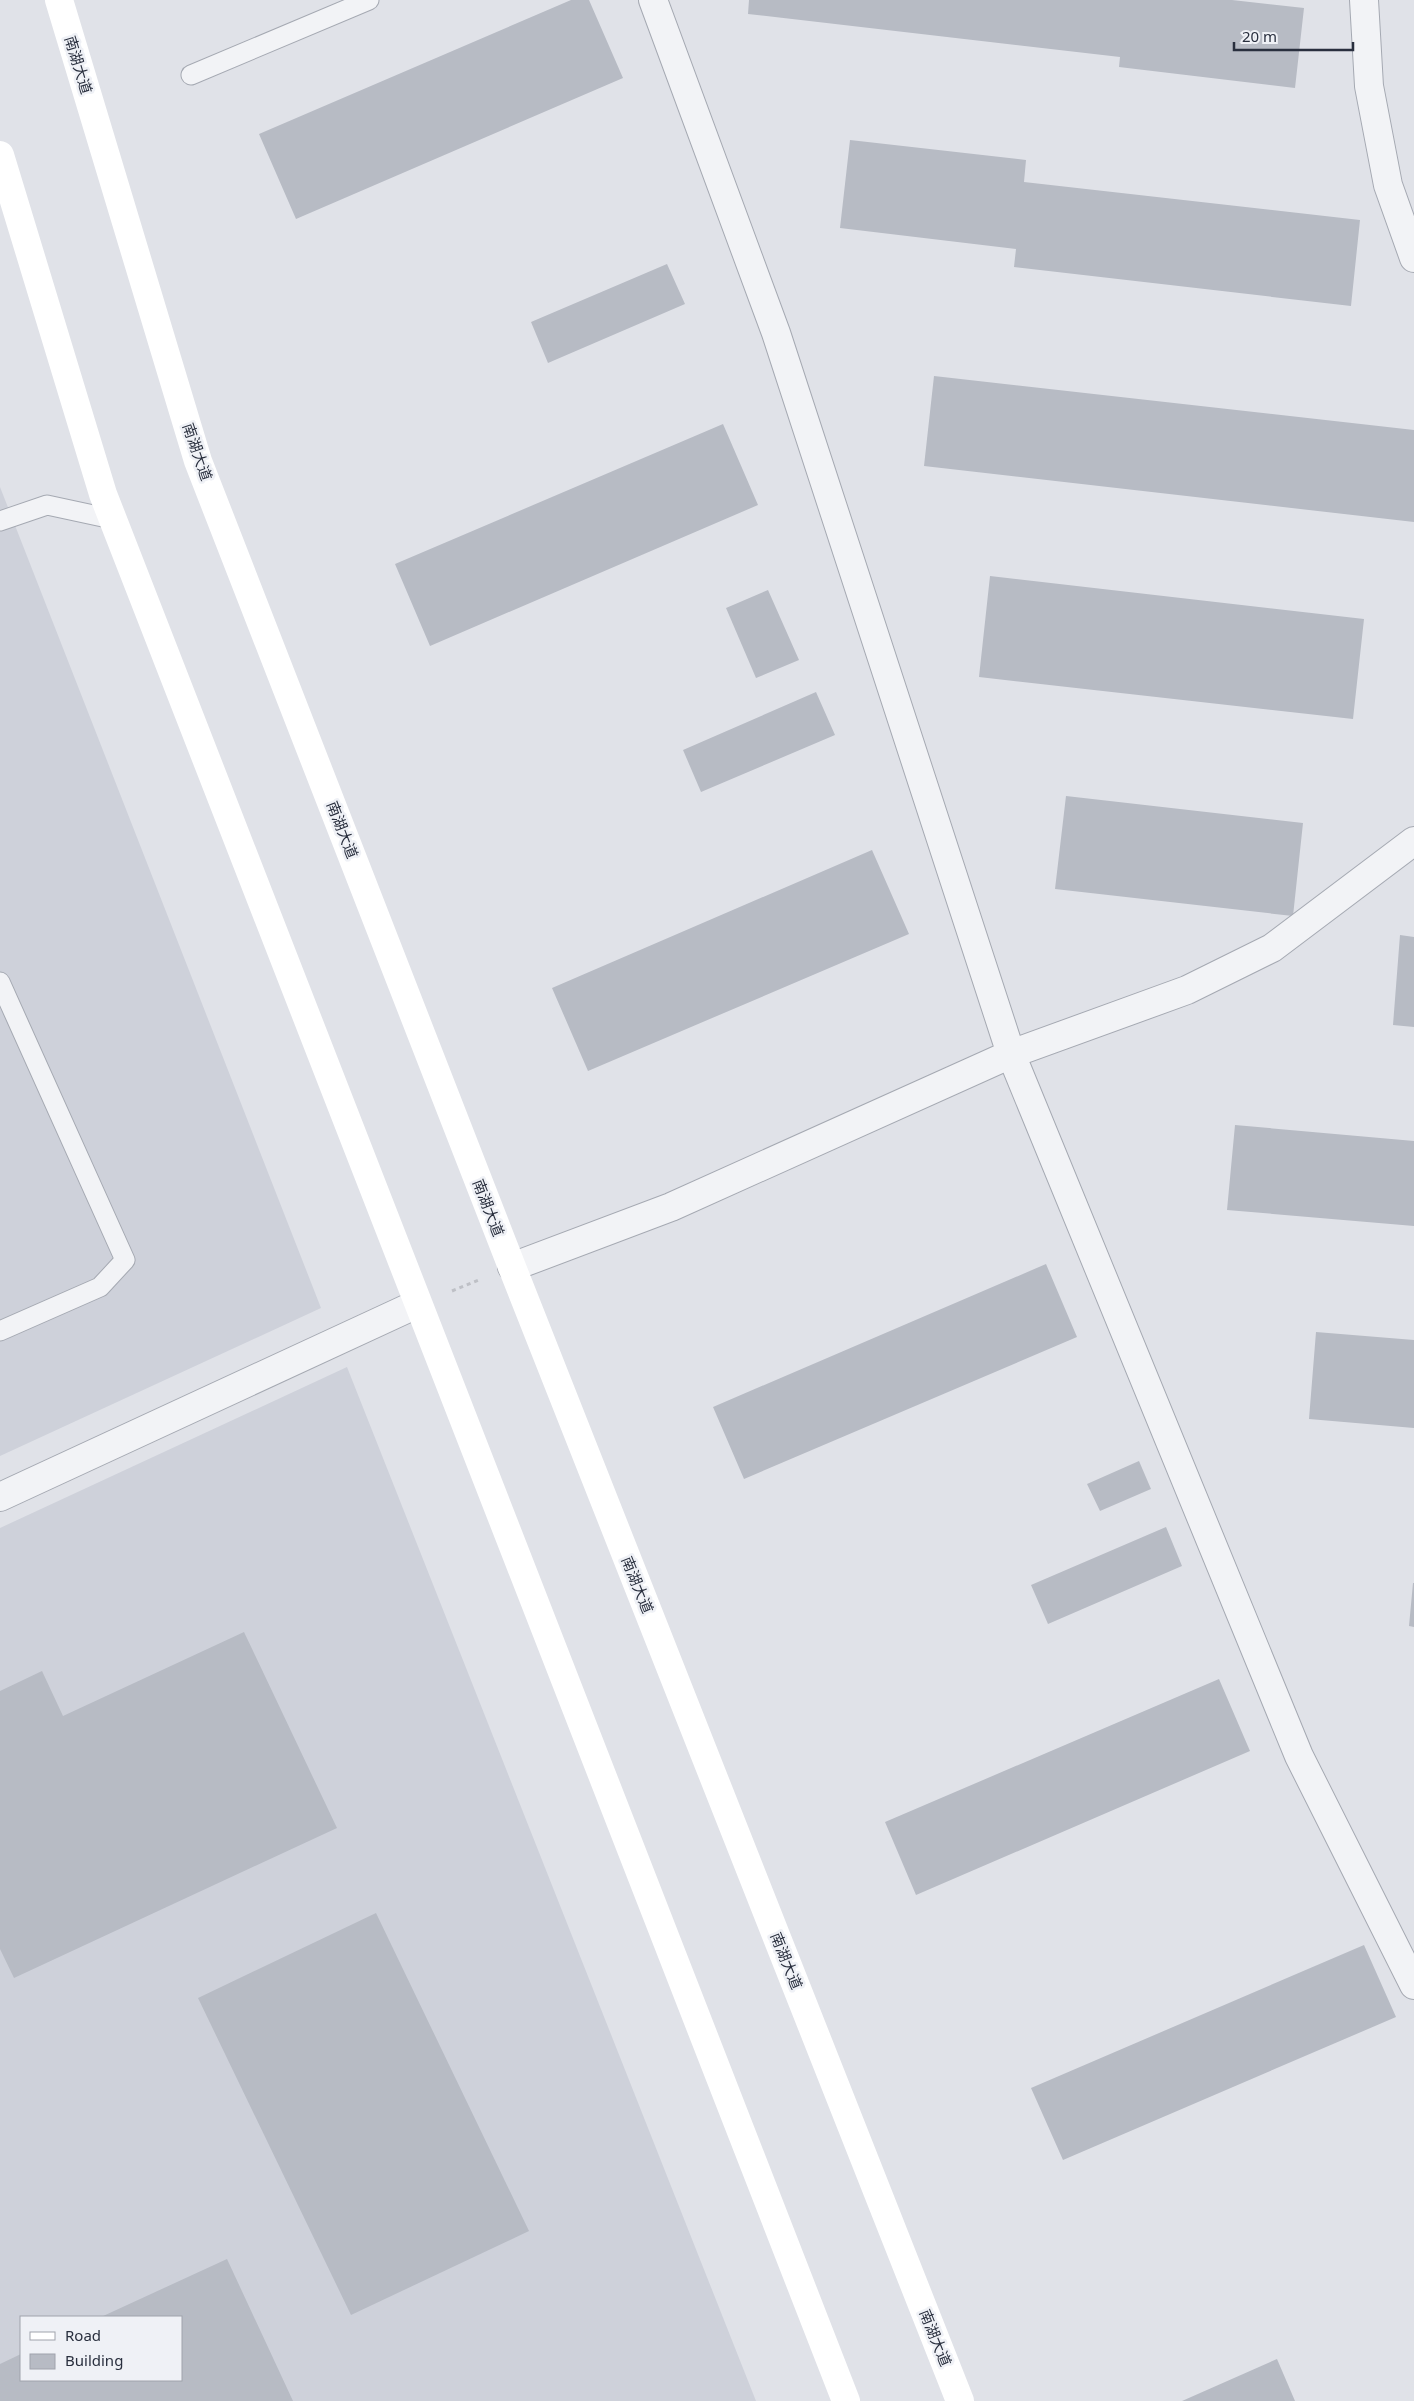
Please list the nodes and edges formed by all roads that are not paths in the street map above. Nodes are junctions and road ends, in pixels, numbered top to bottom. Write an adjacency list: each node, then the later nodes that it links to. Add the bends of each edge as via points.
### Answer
1 (59, 0): 13 (main road, 南湖大道, via 198,461)
2 (369, 0): 5 (lane)
3 (653, 0): 12 (street, via 776,333)
4 (1364, 0): 7 (street, via 1369,86 1386,176)
5 (191, 75)
6 (0, 155): 8 (main road)
7 (1414, 258)
8 (112, 519): 9 (lane, via 47,505); 14 (main road)
9 (0, 521)
10 (1414, 841): 12 (street, via 1272,948 1186,990)
11 (0, 982): 15 (lane, via 125,1260 100,1287)
12 (1011, 1054): 13 (street, via 671,1207); 17 (street, via 1299,1756)
13 (512, 1267): 19 (main road, 南湖大道)
14 (417, 1304): 16 (street); 18 (main road)
15 (0, 1331)
16 (0, 1497)
17 (1414, 1985)
18 (846, 2401)
19 (960, 2401)

